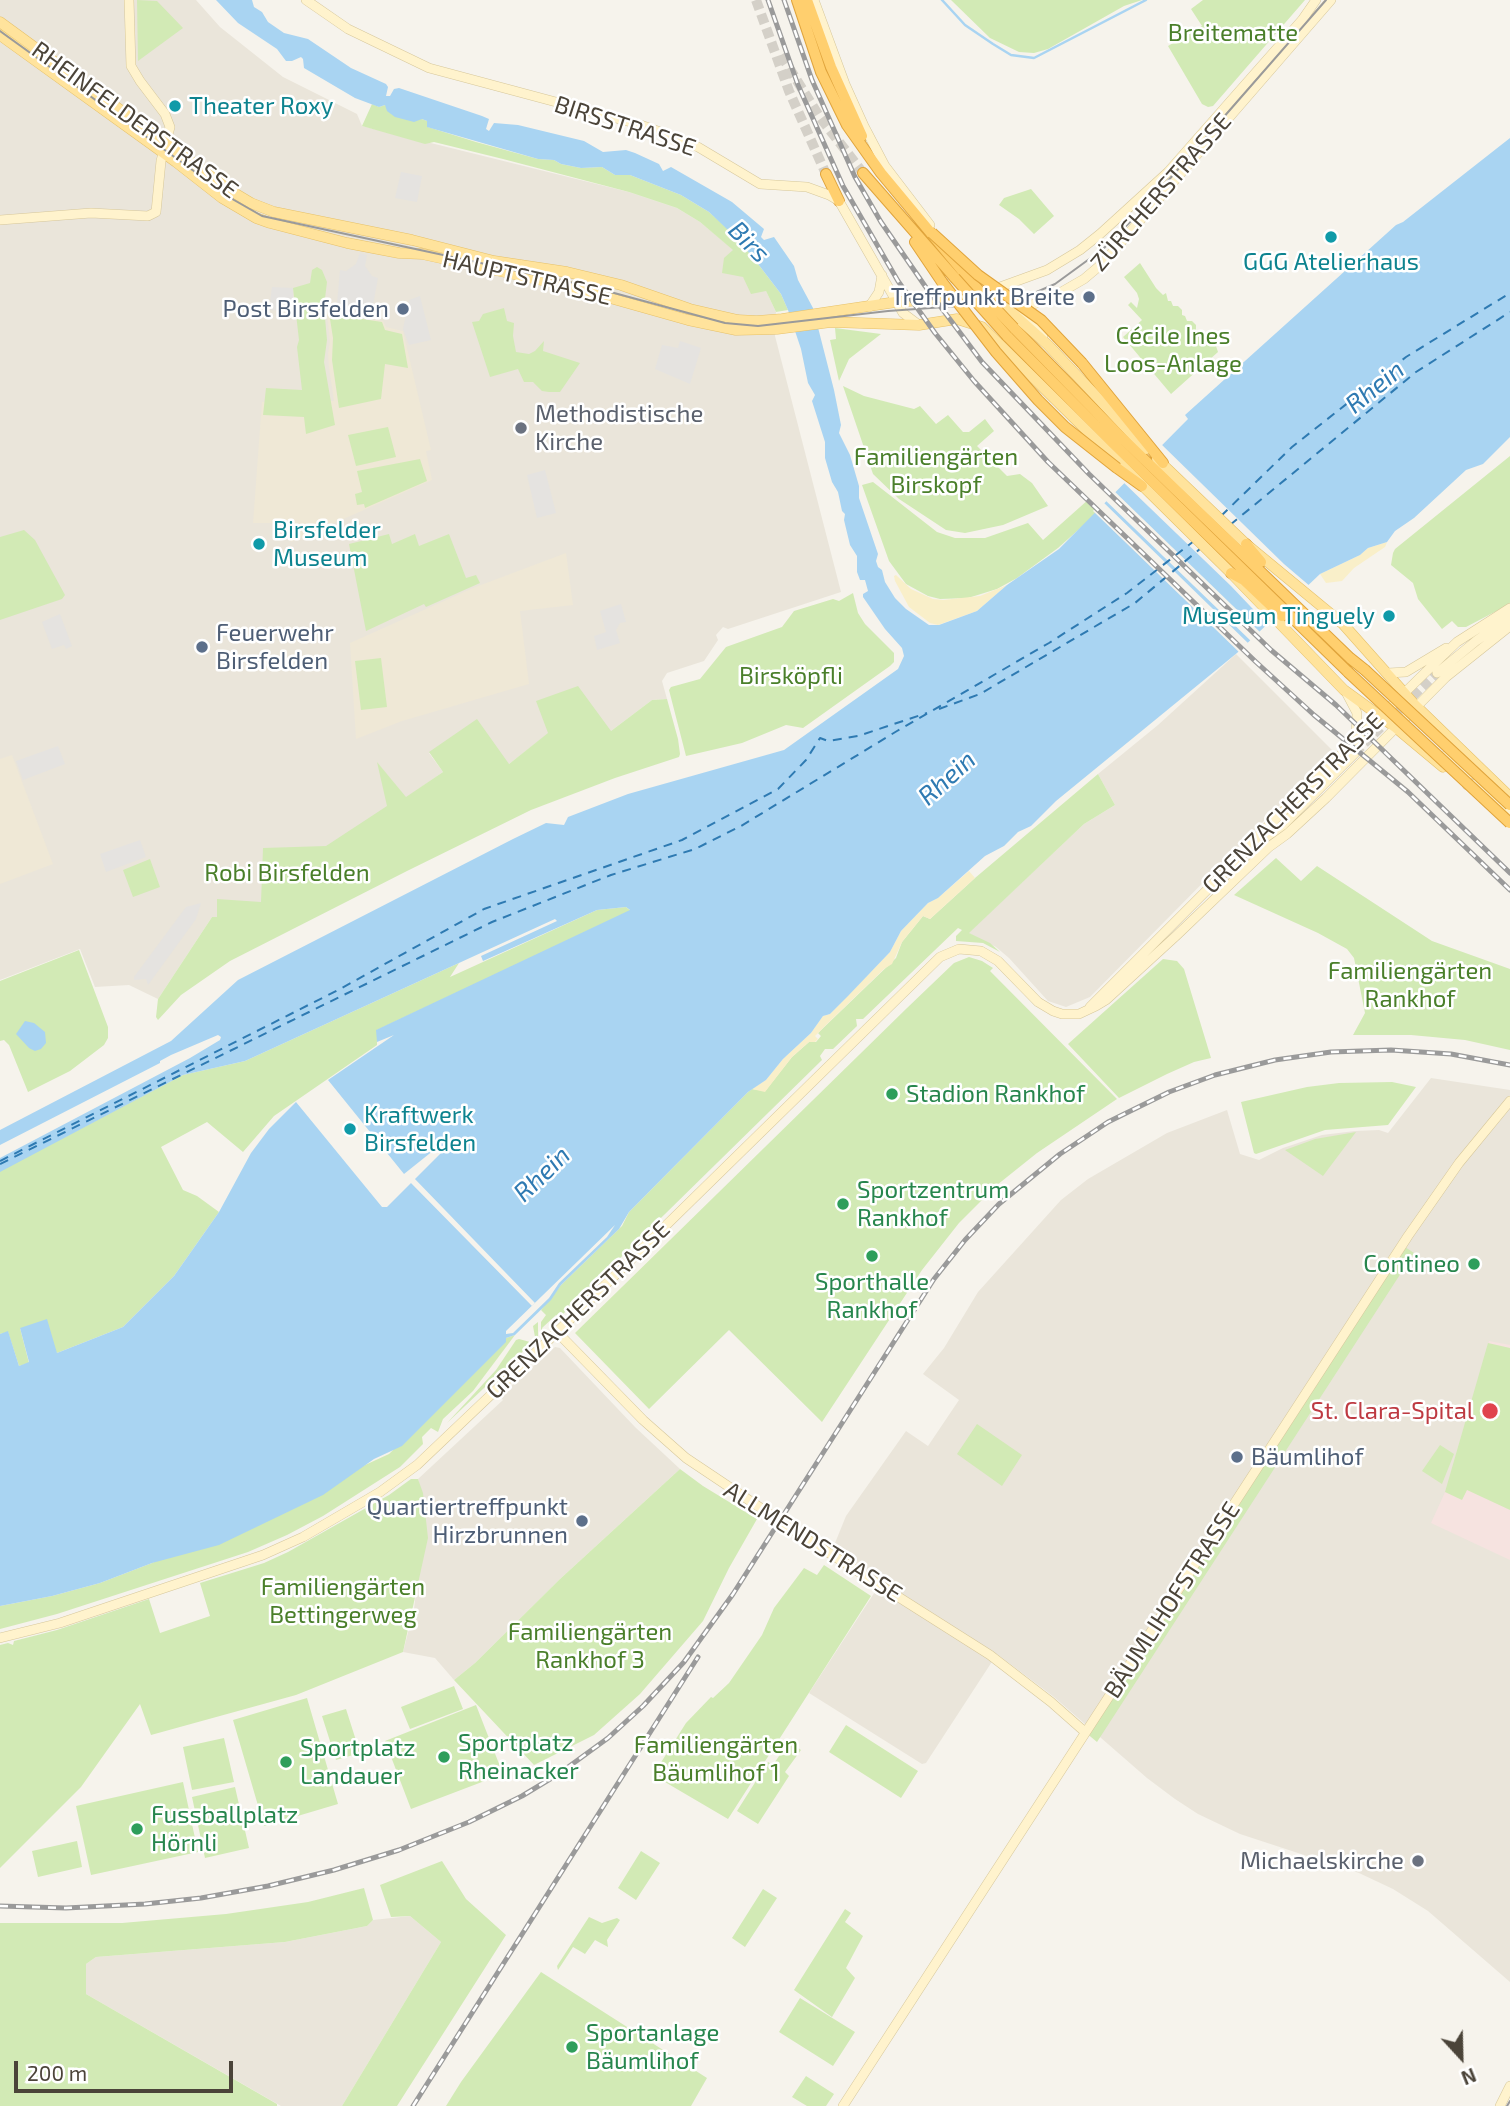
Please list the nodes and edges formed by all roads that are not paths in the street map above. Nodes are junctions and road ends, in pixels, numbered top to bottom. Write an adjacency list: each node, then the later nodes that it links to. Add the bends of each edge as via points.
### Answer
1 (129, 0): 10 (main road, via 131,66 169,121)
2 (306, 0): 15 (main road, BIRSSTRASSE, via 348,29 429,68 638,124 698,147 760,184 813,189)
3 (797, 0): 20 (highway, via 821,72 847,125)
4 (807, 0): 12 (highway, via 858,130)
5 (814, 0): 12 (main road, via 845,84)
6 (1316, 0): 22 (main road, ZÜRCHERSTRASSE, via 1156,185 1080,250)
7 (1331, 0): 27 (main road, ZÜRCHERSTRASSE, via 1114,253)
8 (0, 22): 10 (main road, RHEINFELDERSTRASSE)
9 (0, 35): 11 (main road, RHEINFELDERSTRASSE)
10 (166, 141): 11 (main road); 17 (main road, RHEINFELDERSTRASSE, via 231,191)
11 (163, 152): 18 (main road, via 158,208 153,215 91,213); 19 (main road, RHEINFELDERSTRASSE, via 222,198)
12 (885, 166): 23 (main road, via 942,240)
13 (863, 173): 16 (highway)
14 (826, 174): 15 (highway)
15 (839, 201): 21 (main road)
16 (892, 208): 37 (highway, bridge, via 942,282 1038,400 1065,427); 45 (highway, bridge, via 1007,336)
17 (274, 212): 19 (main road); 32 (main road, HAUPTSTRASSE, via 494,261 567,272 714,316)
18 (0, 220)
19 (270, 223): 32 (main road, HAUPTSTRASSE, via 346,243 422,254 564,285 712,326 746,331)
20 (932, 233): 36 (highway, bridge, via 978,275 1049,328); 44 (highway, bridge, via 1079,397)
21 (882, 273): 25 (main road); 28 (main road, via 879,292)
22 (1024, 279): 23 (main road, ZÜRCHERSTRASSE); 26 (main road)
23 (999, 287): 24 (main road, ZÜRCHERSTRASSE); 26 (main road)
24 (974, 296): 25 (main road, ZÜRCHERSTRASSE); 26 (main road, ZÜRCHERSTRASSE)
25 (896, 302): 28 (main road, ZÜRCHERSTRASSE); 33 (main road, via 905,316)
26 (1000, 304): 29 (main road); 31 (main road, ZÜRCHERSTRASSE); 35 (main road, via 995,329)
27 (1045, 304): 29 (main road, ZÜRCHERSTRASSE); 34 (main road, via 1041,321)
28 (869, 307): 30 (main road, ZÜRCHERSTRASSE)
29 (1014, 310): 34 (main road)
30 (824, 318): 32 (main road, ZÜRCHERSTRASSE); 33 (main road, ZÜRCHERSTRASSE)
31 (957, 319): 33 (main road, ZÜRCHERSTRASSE); 35 (main road, via 982,327)
32 (783, 324)
33 (919, 325)
34 (1045, 340): 36 (main road)
35 (1000, 343): 37 (main road)
36 (1164, 463): 38 (main road)
37 (1142, 486): 39 (main road)
38 (1246, 544): 44 (highway); 46 (main road, via 1343,624)
39 (1231, 573): 45 (highway); 48 (main road)
40 (1510, 608): 43 (main road, GRENZACHERSTRASSE)
41 (1510, 617): 47 (main road)
42 (1510, 626): 51 (main road, GRENZACHERSTRASSE)
43 (1457, 642): 46 (main road, via 1406,672); 49 (main road, GRENZACHERSTRASSE)
44 (1365, 670): 60 (highway, bridge)
45 (1348, 672): 62 (highway, bridge)
46 (1388, 673): 49 (main road)
47 (1437, 673)
48 (1344, 690): 53 (main road); 55 (main road, via 1357,713)
49 (1404, 693): 50 (main road, GRENZACHERSTRASSE); 51 (main road)
50 (1394, 702): 52 (main road); 53 (main road, GRENZACHERSTRASSE)
51 (1415, 705): 52 (main road, GRENZACHERSTRASSE); 57 (main road)
52 (1407, 715): 54 (main road, GRENZACHERSTRASSE); 57 (main road, via 1468,774)
53 (1380, 716): 54 (main road); 55 (main road, GRENZACHERSTRASSE)
54 (1395, 727): 58 (main road); 64 (main road, GRENZACHERSTRASSE, via 1326,798)
55 (1356, 739): 65 (main road, GRENZACHERSTRASSE)
56 (1355, 753): 63 (main road, GRENZACHERSTRASSE)
57 (1486, 775): 59 (main road)
58 (1465, 785): 61 (main road, via 1476,784); 62 (main road)
59 (1510, 797)
60 (1510, 805)
61 (1510, 813)
62 (1510, 823)
63 (1283, 825): 64 (main road); 65 (main road)
64 (1269, 847): 68 (main road, GRENZACHERSTRASSE)
65 (1246, 850): 66 (main road, GRENZACHERSTRASSE)
66 (1174, 923): 67 (main road, GRENZACHERSTRASSE); 68 (main road)
67 (1166, 931): 68 (main road); 69 (main road, GRENZACHERSTRASSE)
68 (1177, 935): 69 (main road, GRENZACHERSTRASSE, via 1106,1000)
69 (1086, 1011): 71 (main road, GRENZACHERSTRASSE, via 1062,1014 1045,1008 998,961 981,951 946,953)
70 (1510, 1101): 73 (main road, BÄUMLIHOFSTRASSE, via 1408,1236)
71 (557, 1332): 72 (main road, GRENZACHERSTRASSE, via 407,1473 303,1537 228,1568); 73 (main road, ALLMENDSTRASSE, via 686,1458 990,1655)
72 (0, 1638)
73 (1085, 1732): 75 (main road, BÄUMLIHOFSTRASSE)
74 (1510, 2086): 76 (main road)
75 (843, 2106)
76 (1500, 2106)

